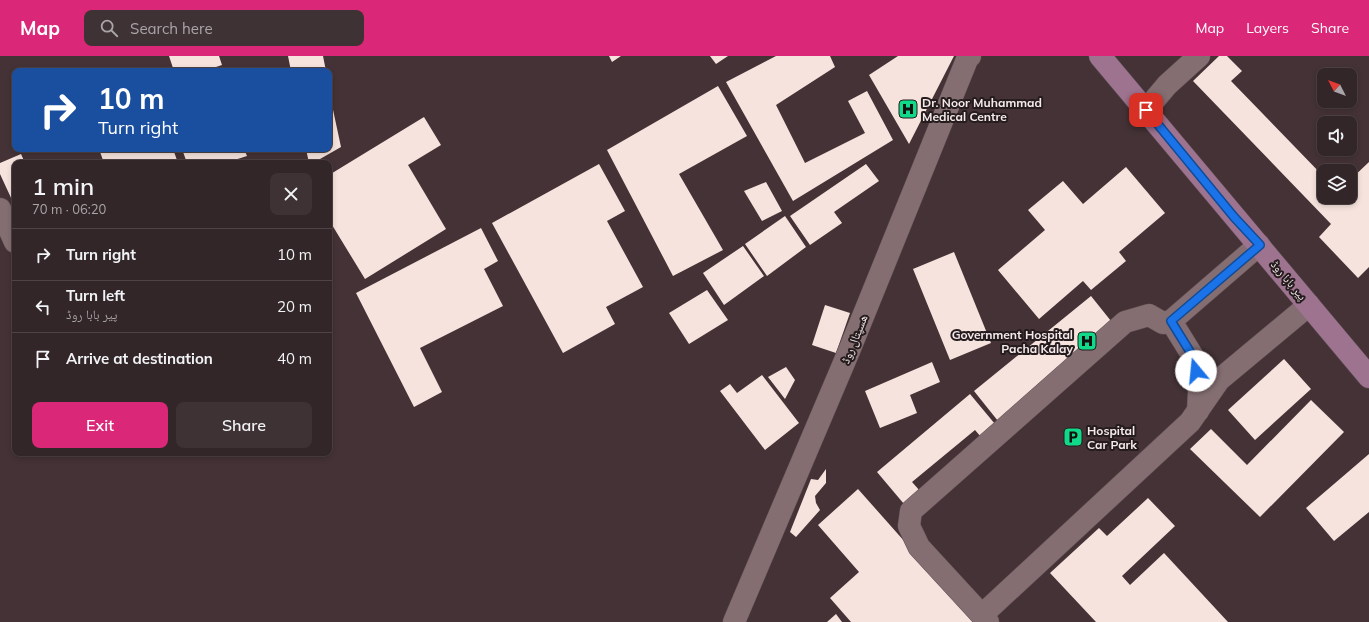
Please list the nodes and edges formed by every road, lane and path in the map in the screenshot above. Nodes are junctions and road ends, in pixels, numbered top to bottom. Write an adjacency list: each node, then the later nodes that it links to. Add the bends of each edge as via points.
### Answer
1 (970, 56): 13 (street, ھسپتال روڈ)
2 (1100, 56): 4 (main road, پیر بابا روڈ)
3 (1199, 56): 4 (street, via 1167,85)
4 (1146, 110): 7 (main road, پیر بابا روڈ)
5 (0, 209): 6 (street)
6 (12, 235)
7 (1260, 245): 8 (main road, پیر بابا روڈ); 9 (street)
8 (1309, 305): 10 (main road, پیر بابا روڈ); 11 (street, via 1219,380)
9 (1171, 321): 11 (street, via 1192,355 1199,391); 12 (street, via 1163,323 1149,315 1125,322 911,511 909,526 919,547)
10 (1369, 377)
11 (1198, 410): 12 (street, via 1190,422)
12 (985, 618)
13 (734, 622)

